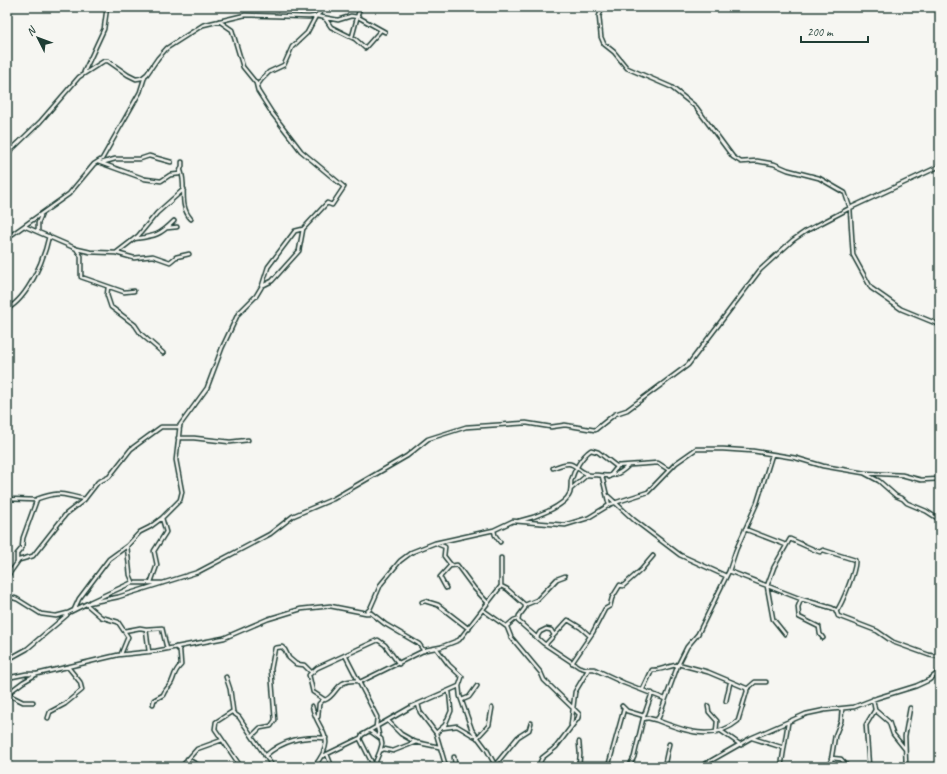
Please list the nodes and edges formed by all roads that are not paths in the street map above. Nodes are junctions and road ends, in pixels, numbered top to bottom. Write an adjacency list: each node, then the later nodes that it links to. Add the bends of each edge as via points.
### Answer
1 (10, 7): 8 (street)
2 (107, 7): 12 (street, via 104,29)
3 (326, 7): 6 (street)
4 (360, 7): 7 (street)
5 (603, 7): 24 (street, via 599,16 604,44 627,68 671,87 696,106 733,157 741,162 767,162 826,181 846,193)
6 (316, 16): 9 (street); 10 (street, via 245,15); 14 (street, via 307,33 292,48 284,65)
7 (358, 17): 9 (street, via 351,16 338,20); 11 (street); 11 (street, via 383,31 365,48)
8 (7, 18)
9 (325, 18): 11 (street, via 331,27)
10 (219, 21): 13 (street, via 195,28 167,48); 15 (street, via 232,30 241,62)
11 (352, 37)
12 (84, 72): 13 (street, via 106,60 133,78); 17 (street, via 40,122)
13 (145, 76): 18 (street, via 140,92)
14 (262, 79): 15 (street); 16 (street)
15 (254, 80): 16 (street)
16 (257, 86): 31 (street, via 268,108 301,151 344,187 332,204 327,203)
17 (7, 154)
18 (99, 162): 19 (street, via 149,156); 22 (street, via 145,179 164,180 170,175 179,174); 25 (street, via 94,164 69,194)
19 (171, 162)
20 (182, 162): 22 (street)
21 (940, 166): 24 (street)
22 (181, 170): 23 (street)
23 (184, 189): 26 (street, via 184,209); 35 (street, via 160,210)
24 (850, 208): 43 (street, via 853,255 871,288 901,309); 87 (street, via 806,231 782,249 760,270 688,366 596,429 518,423 473,426 428,439 407,456 333,499 293,516 270,534 198,572)
25 (41, 215): 28 (street); 32 (street)
26 (191, 219)
27 (174, 221): 30 (street)
28 (24, 226): 32 (street); 34 (street)
29 (177, 227): 30 (street)
30 (167, 228): 35 (street, via 150,238)
31 (303, 228): 39 (street, via 295,231 271,263); 39 (street, via 299,251 272,281)
32 (38, 231): 33 (street)
33 (48, 236): 36 (street); 42 (street, via 46,252 33,278 16,301)
34 (7, 238)
35 (134, 239): 37 (street)
36 (77, 249): 37 (street); 40 (street, via 81,256 80,277)
37 (116, 253): 38 (street, via 134,258 153,256 170,262 176,257)
38 (189, 254)
39 (262, 286): 45 (street, via 254,299 238,314 207,388)
40 (108, 287): 41 (street, via 126,293); 44 (street, via 107,295 111,307 135,325 141,334)
41 (134, 290)
42 (7, 308)
43 (940, 325)
44 (163, 353)
45 (180, 427): 46 (street); 62 (street, via 161,427 142,439 109,477 98,482)
46 (178, 438): 47 (street, via 231,442); 66 (street, via 176,468 182,494 177,504)
47 (248, 440)
48 (772, 455): 53 (street, via 735,449 696,450); 54 (street); 70 (street, via 757,503)
49 (618, 466): 50 (street); 51 (street, via 591,450); 57 (street)
50 (628, 466): 53 (street, via 658,463); 57 (street, via 620,473)
51 (578, 467): 52 (street, via 566,463); 55 (street); 59 (street)
52 (553, 468)
53 (669, 470): 64 (street, via 648,492)
54 (864, 473): 58 (street, via 904,475 921,480); 67 (street, via 879,481 896,496 903,498 906,503)
55 (587, 474): 56 (street); 59 (street)
56 (602, 476): 57 (street); 60 (street)
57 (609, 477)
58 (940, 479)
59 (570, 489): 68 (street, via 564,501 551,509)
60 (608, 496): 64 (street); 65 (street)
61 (7, 499): 63 (street)
62 (85, 499): 63 (street, via 60,493); 79 (street, via 66,514 33,556)
63 (36, 500): 79 (street, via 22,538 22,548 17,554)
64 (615, 503): 65 (street); 83 (street, via 680,555)
65 (609, 506): 68 (street, via 588,518 565,525)
66 (162, 518): 75 (street, via 140,532); 86 (street, via 166,532 154,551 157,565)
67 (940, 520)
68 (517, 521): 69 (street)
69 (494, 530): 71 (street); 72 (street)
70 (745, 530): 74 (street); 81 (street)
71 (450, 540): 73 (street); 76 (street)
72 (500, 542)
73 (434, 543): 76 (street); 100 (street, via 412,552 400,562 381,584 370,610)
74 (786, 545): 89 (street, via 774,567); 99 (street, via 791,539 817,552 830,551 855,560 843,602)
75 (127, 546): 85 (street); 97 (street, via 109,559 79,599)
76 (445, 548): 80 (street, via 444,556)
77 (653, 556): 109 (street, via 623,586 619,586 610,606 605,609)
78 (501, 558): 88 (street)
79 (17, 562): 84 (street)
80 (451, 565): 90 (street, via 440,577); 94 (street, via 460,567)
81 (729, 571): 83 (street); 89 (street)
82 (565, 576): 96 (street, via 557,579 537,600)
83 (726, 576): 124 (street, via 698,634 687,647)
84 (7, 577)
85 (133, 582): 86 (street); 95 (street)
86 (151, 582): 87 (street)
87 (164, 583): 95 (street)
88 (501, 586): 94 (street); 96 (street)
89 (768, 586): 92 (street); 107 (street, via 772,618)
90 (446, 588)
91 (7, 596): 101 (street, via 21,601 41,614)
92 (801, 599): 99 (street, via 830,607); 111 (street, via 798,607 799,616 819,627)
93 (422, 602): 105 (street, via 438,605)
94 (488, 603): 98 (street)
95 (87, 604): 97 (street); 106 (street, via 101,617 115,620)
96 (525, 605): 102 (street)
97 (74, 610): 101 (street)
98 (483, 610): 103 (street); 105 (street)
99 (836, 612): 120 (street, via 838,616 877,631 893,642)
100 (366, 613): 113 (street, via 330,606 306,608 268,619 224,638); 116 (street, via 371,613 419,644)
101 (68, 614): 121 (street, via 27,649)
102 (517, 619): 103 (street); 110 (street)
103 (507, 626): 156 (street, via 511,637 544,680)
104 (146, 629): 106 (street); 115 (street, via 162,628); 117 (street)
105 (469, 629): 114 (street, via 459,640)
106 (124, 631): 118 (street, via 128,637)
107 (785, 634)
108 (554, 635): 109 (street, via 569,620); 110 (street, via 546,628); 112 (street)
109 (590, 636): 122 (street)
110 (537, 637): 112 (street)
111 (823, 638)
112 (546, 644): 122 (street)
113 (176, 646): 115 (street); 151 (street, via 180,651 181,665 174,671 164,695 154,700)
114 (437, 648): 116 (street); 139 (street, via 461,676)
115 (167, 649): 117 (street)
116 (424, 651): 123 (street)
117 (149, 652): 118 (street)
118 (121, 654): 125 (street)
119 (345, 655): 123 (street, via 378,640); 129 (street); 131 (street)
120 (940, 657)
121 (7, 660)
122 (572, 663): 127 (street)
123 (399, 664): 136 (street)
124 (678, 665): 126 (street); 130 (street); 138 (street, via 708,672)
125 (68, 666): 132 (street); 162 (street, via 82,690 50,712)
126 (672, 666): 130 (street); 141 (street, via 651,670)
127 (588, 669): 141 (street, via 594,669); 156 (street, via 575,692)
128 (940, 670): 146 (street, via 929,680 916,686)
129 (311, 672): 147 (street, via 312,690); 177 (street, via 304,665 296,664 289,658 284,648 276,648 271,668 274,720 271,726 260,728)
130 (675, 672): 145 (street)
131 (355, 673): 135 (street); 136 (street)
132 (36, 674): 134 (street); 150 (street, via 7,694 23,702)
133 (226, 677): 160 (street)
134 (7, 678)
135 (352, 680): 136 (street); 147 (street, via 340,685)
136 (360, 682): 168 (street, via 375,712)
137 (766, 682): 142 (street, via 755,682)
138 (730, 683): 142 (street); 149 (street)
139 (459, 686): 143 (street); 148 (street)
140 (477, 686): 148 (street, via 469,697)
141 (643, 689): 144 (street)
142 (746, 689): 173 (street, via 738,721)
143 (449, 691): 152 (street); 170 (street, via 450,711)
144 (652, 693): 145 (street); 161 (street)
145 (665, 699): 164 (street)
146 (873, 699): 158 (street); 159 (street)
147 (324, 700): 163 (street, via 318,708)
148 (462, 700): 181 (street)
149 (726, 701)
150 (33, 702)
151 (153, 704)
152 (418, 704): 165 (street); 174 (street, via 420,712)
153 (312, 706): 163 (street)
154 (708, 706): 175 (street, via 709,712 717,721)
155 (492, 708): 181 (street, via 489,725)
156 (574, 708): 169 (street); 169 (street, via 579,716)
157 (910, 708): 190 (street)
158 (842, 709): 167 (street, via 810,713); 196 (street)
159 (875, 710): 190 (street, via 889,722 893,734); 218 (street, via 866,725)
160 (232, 712): 177 (street, via 239,717); 183 (street, via 215,724 215,729)
161 (644, 717): 164 (street); 211 (street, via 623,707); 212 (street)
162 (48, 718)
163 (318, 719): 171 (street)
164 (656, 720): 175 (street, via 699,734)
165 (388, 721): 168 (street); 184 (street, via 401,734)
166 (530, 723): 199 (street, via 529,730 518,736)
167 (788, 723): 182 (street); 189 (street)
168 (376, 726): 172 (street); 176 (street)
169 (570, 726): 209 (street, via 556,747 542,758)
170 (442, 728): 174 (street); 181 (street, via 459,727)
171 (324, 730): 178 (street); 179 (street)
172 (370, 731): 176 (street); 180 (street)
173 (721, 731): 175 (street); 187 (street)
174 (436, 733): 188 (street)
175 (716, 733)
176 (379, 735): 191 (street, via 382,742)
177 (252, 736): 193 (street)
178 (316, 737): 179 (street); 193 (street, via 288,741)
179 (326, 738): 194 (street)
180 (360, 738): 192 (street); 206 (street)
181 (476, 738): 199 (street, via 487,750)
182 (751, 738): 187 (street); 189 (street)
183 (222, 740): 197 (street, via 197,749); 202 (street)
184 (417, 742): 188 (street); 191 (street, via 393,751)
185 (579, 742): 210 (street)
186 (669, 744): 213 (street)
187 (741, 744): 214 (street)
188 (440, 747): 207 (street)
189 (784, 748): 215 (street)
190 (905, 749): 219 (street)
191 (380, 751): 206 (street)
192 (327, 754): 194 (street); 205 (street)
193 (265, 756): 203 (street)
194 (323, 756): 204 (street)
195 (454, 757): 198 (street)
196 (831, 758): 216 (street); 217 (street, via 841,759)
197 (187, 759): 200 (street); 201 (street)
198 (454, 765): 208 (street)
199 (495, 766)
200 (181, 767)
201 (202, 767)
202 (241, 767)
203 (273, 767)
204 (314, 767)
205 (332, 767)
206 (374, 767)
207 (446, 767)
208 (458, 767)
209 (538, 767)
210 (578, 767)
211 (608, 767)
212 (629, 767)
213 (664, 767)
214 (701, 767)
215 (781, 767)
216 (830, 767)
217 (848, 767)
218 (869, 767)
219 (906, 767)

